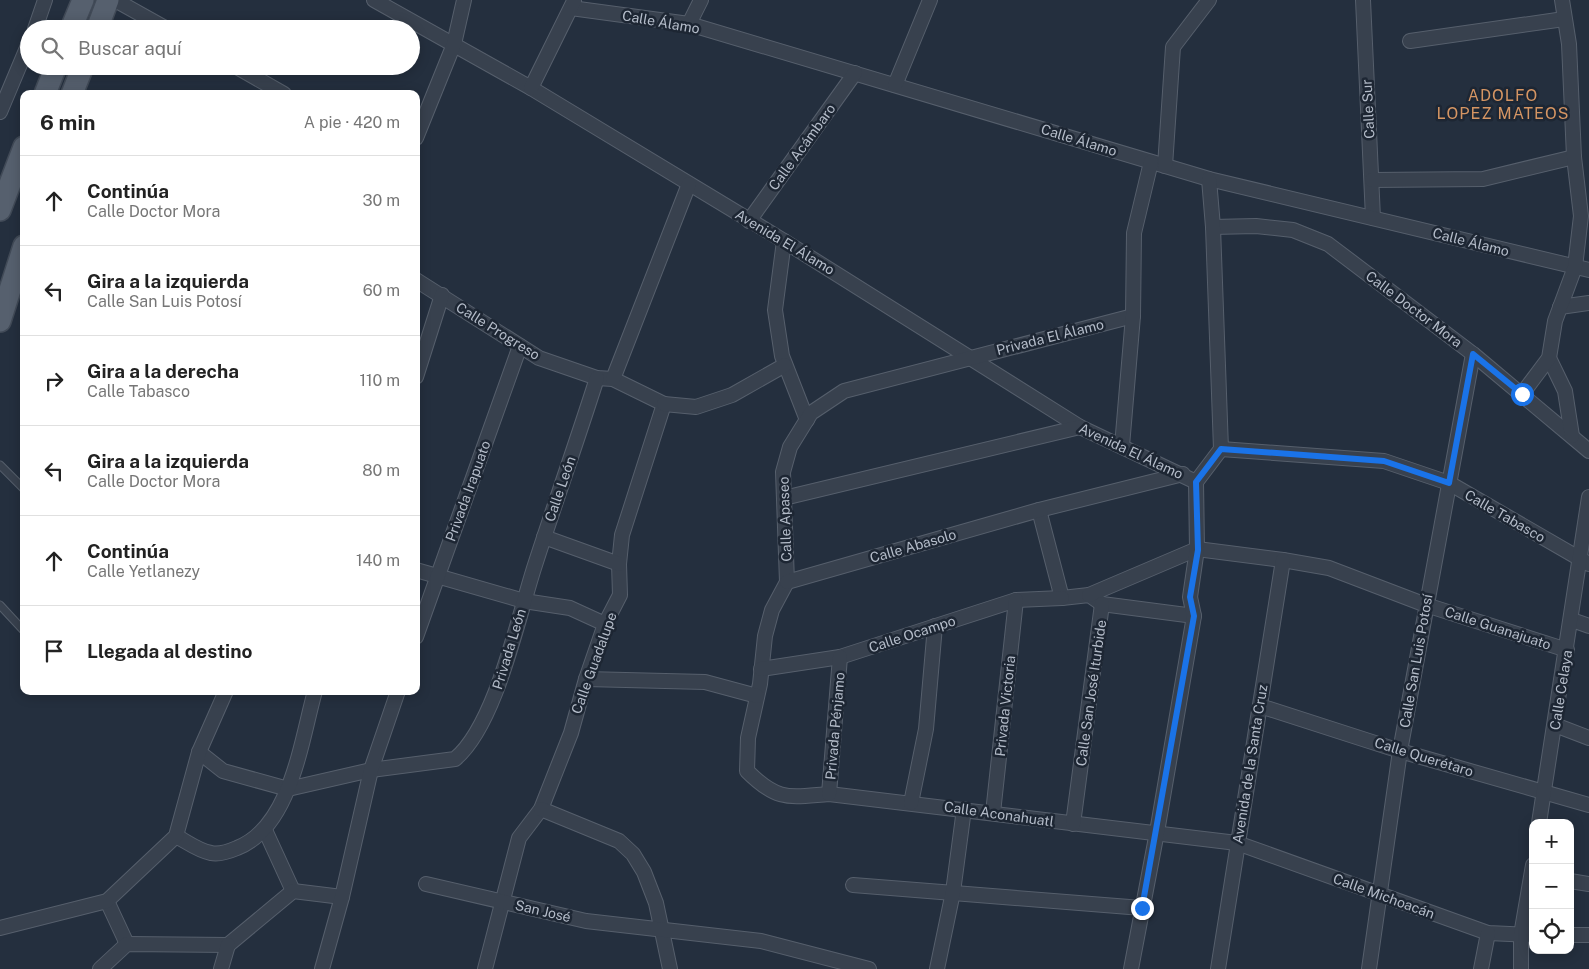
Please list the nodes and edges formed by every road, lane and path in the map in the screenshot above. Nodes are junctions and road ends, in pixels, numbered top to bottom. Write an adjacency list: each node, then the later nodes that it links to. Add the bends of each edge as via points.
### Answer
1 (45, 0): 14 (street)
2 (83, 0): 15 (main road)
3 (108, 0): 16 (main road)
4 (115, 0): 17 (street)
5 (374, 0): 18 (street, Avenida El Álamo)
6 (464, 0): 22 (street)
7 (701, 0): 19 (street)
8 (930, 0): 28 (street)
9 (1209, 0): 38 (street, via 1173,47)
10 (1363, 0): 40 (street, Calle Sur)
11 (1562, 0): 13 (street)
12 (573, 4): 19 (street, Calle Álamo); 29 (street)
13 (1564, 18): 21 (street); 35 (street, via 1569,44)
14 (38, 20)
15 (75, 20)
16 (100, 20)
17 (151, 20)
18 (410, 20)
19 (688, 24): 24 (street, Calle Álamo)
20 (420, 25): 22 (street, Avenida El Álamo)
21 (1410, 42)
22 (454, 44): 29 (street, Avenida El Álamo); 34 (street)
23 (20, 64): 33 (street)
24 (855, 73): 28 (street, Calle Álamo); 44 (street, Calle Acámbaro)
25 (52, 75): 30 (main road)
26 (79, 75): 31 (main road)
27 (251, 75): 32 (street)
28 (895, 85): 37 (street, Calle Álamo)
29 (531, 88): 41 (street, Avenida El Álamo)
30 (47, 90)
31 (74, 90)
32 (277, 90)
33 (0, 112)
34 (420, 128)
35 (1574, 157): 40 (street, via 1483,179); 48 (street, via 1581,216)
36 (20, 158): 42 (main road)
37 (1151, 162): 38 (street, Calle Álamo); 54 (street, via 1134,233)
38 (1166, 166): 39 (street, Calle Álamo)
39 (1209, 178): 43 (street, Calle Álamo); 45 (street)
40 (1372, 180): 43 (street, Calle Sur)
41 (689, 184): 44 (street, Avenida El Álamo); 63 (street)
42 (0, 210)
43 (1373, 218): 48 (street, Calle Álamo)
44 (749, 221): 46 (street, Avenida El Álamo)
45 (1213, 227): 57 (street, Calle Doctor Mora, via 1256,226 1293,230 1328,244); 70 (street)
46 (784, 241): 58 (street, Avenida El Álamo); 61 (street, via 775,310)
47 (20, 258): 55 (main road)
48 (1575, 266): 49 (street, Calle Álamo); 53 (street)
49 (1589, 270)
50 (420, 282): 51 (street, Calle Progreso)
51 (442, 295): 56 (street, Calle Progreso); 60 (street)
52 (1589, 304): 53 (street)
53 (1560, 307): 59 (street)
54 (1132, 316): 58 (street, Privada El Álamo); 69 (street)
55 (0, 321)
56 (520, 346): 62 (street, Calle Progreso, via 539,358); 86 (street, Privada Irapuato)
57 (1473, 354): 64 (street, Calle Doctor Mora); 75 (street, Calle San Luis Potosí)
58 (968, 357): 66 (street, Calle Apaseo, via 844,391 811,413); 67 (street, Avenida El Álamo)
59 (1549, 358): 64 (street); 68 (street, via 1565,390)
60 (420, 364)
61 (785, 365): 65 (street, via 732,395 696,407); 66 (street)
62 (598, 378): 63 (street, Calle Progreso); 80 (street, Calle León)
63 (613, 379): 65 (street)
64 (1522, 394): 68 (street, Calle Doctor Mora)
65 (664, 404): 84 (street, Calle Guadalupe, via 622,535)
66 (807, 420): 78 (street, Calle Apaseo, via 790,447 783,472)
67 (1080, 427): 69 (street, Avenida El Álamo); 78 (street)
68 (1572, 436): 71 (street, Calle Doctor Mora)
69 (1122, 446): 73 (street, Avenida El Álamo)
70 (1221, 449): 74 (street); 75 (street, Calle Tabasco, via 1384,461)
71 (1589, 451)
72 (0, 465): 76 (lane)
73 (1183, 474): 74 (street, Avenida El Álamo); 79 (street, Calle Abasolo)
74 (1196, 482): 81 (street)
75 (1449, 483): 83 (street, Calle Tabasco); 94 (street, Calle San Luis Potosí)
76 (20, 485)
77 (1589, 497): 83 (street, Calle Celaya)
78 (784, 498): 87 (street, Calle Apaseo)
79 (1038, 510): 87 (street, Calle Abasolo); 89 (street)
80 (544, 537): 84 (street); 91 (street, Calle León)
81 (1198, 550): 82 (street, Calle Guanajuato); 88 (street); 95 (street, via 1190,597)
82 (1283, 560): 94 (street, Calle Guanajuato, via 1328,568); 110 (street, Avenida de la Santa Cruz)
83 (1585, 562): 96 (street, Calle Celaya)
84 (619, 564): 97 (street, Calle Guadalupe, via 620,595)
85 (420, 571): 86 (street)
86 (437, 576): 91 (street); 98 (street, Privada Irapuato)
87 (787, 582): 104 (street, Calle Apaseo, via 770,619)
88 (1089, 595): 89 (street); 92 (street, Calle San José Iturbide)
89 (1062, 598): 90 (street, Calle Ocampo)
90 (1016, 600): 99 (street, Calle Ocampo); 124 (street, Privada Victoria)
91 (524, 601): 97 (street, via 570,608); 115 (street, Privada León, via 495,696 465,751 455,759)
92 (1102, 604): 95 (street); 126 (street, Calle San José Iturbide)
93 (0, 605): 101 (lane)
94 (1426, 605): 102 (street, Calle Guanajuato); 113 (street, Calle San Luis Potosí)
95 (1194, 616): 128 (street)
96 (1572, 620): 100 (street); 102 (street, Calle Celaya)
97 (605, 624): 105 (street, Calle Guadalupe)
98 (420, 625)
99 (935, 626): 103 (street, Calle Ocampo); 120 (street, via 926,729)
100 (1589, 626)
101 (20, 627)
102 (1567, 650): 111 (street, Calle Celaya)
103 (840, 657): 104 (street, Calle Ocampo); 119 (street, Privada Pénjamo)
104 (761, 669): 109 (street, Calle Apaseo)
105 (586, 679): 109 (street, via 705,682); 122 (street, Calle Guadalupe, via 571,733)
106 (224, 695): 114 (street)
107 (314, 695): 117 (street)
108 (397, 695): 115 (street)
109 (757, 696): 116 (street, Calle Apaseo, via 748,738 747,771)
110 (1260, 706): 113 (street, Calle Querétaro); 130 (street, Avenida de la Santa Cruz)
111 (1555, 725): 112 (street); 118 (street, Calle Celaya)
112 (1589, 738)
113 (1400, 750): 118 (street, Calle Querétaro); 137 (street, Calle San Luis Potosí)
114 (199, 752): 117 (street, via 223,771); 129 (street)
115 (371, 770): 117 (street); 138 (street)
116 (762, 787): 119 (street, Calle Aconahuatl, via 784,797)
117 (288, 789): 127 (street)
118 (1544, 792): 121 (street, Calle Querétaro); 125 (street, Calle Celaya)
119 (829, 794): 120 (street, Calle Aconahuatl)
120 (911, 803): 123 (street, Calle Aconahuatl)
121 (1589, 804)
122 (541, 809): 140 (street, Calle Guadalupe, via 519,838); 144 (street, via 619,841 633,854 656,903)
123 (964, 809): 124 (street, Calle Aconahuatl); 136 (street)
124 (993, 813): 126 (street, Calle Aconahuatl)
125 (1540, 819)
126 (1073, 824): 128 (street, Calle Aconahuatl)
127 (265, 830): 129 (street, via 247,844 212,853); 135 (street)
128 (1157, 832): 130 (street, Calle Aconahuatl); 141 (street)
129 (176, 836): 139 (street)
130 (1238, 843): 137 (street, Calle Michoacán); 159 (street, Avenida de la Santa Cruz)
131 (1574, 882): 133 (street)
132 (426, 884): 140 (street, San José)
133 (1589, 884)
134 (853, 885): 136 (street)
135 (293, 891): 138 (street); 150 (street)
136 (953, 892): 141 (street); 157 (street)
137 (1379, 895): 145 (street, Calle Michoacán); 160 (street, Calle San Luis Potosí)
138 (342, 897): 153 (street)
139 (107, 901): 143 (street); 149 (street)
140 (503, 902): 144 (street, San José, via 586,922); 154 (street, Calle Guadalupe)
141 (1142, 908): 158 (street)
142 (1529, 909): 146 (street)
143 (0, 928)
144 (661, 931): 155 (street); 156 (street, San José, via 761,941)
145 (1488, 933): 146 (street, Calle Michoacán); 161 (street)
146 (1527, 935): 162 (street)
147 (1574, 935): 148 (street)
148 (1589, 936)
149 (127, 944): 150 (street); 151 (street)
150 (228, 945): 152 (street)
151 (100, 969)
152 (221, 969)
153 (322, 969)
154 (485, 969)
155 (670, 969)
156 (869, 969)
157 (938, 969)
158 (1131, 969)
159 (1218, 969)
160 (1369, 969)
161 (1481, 969)
162 (1521, 969)

